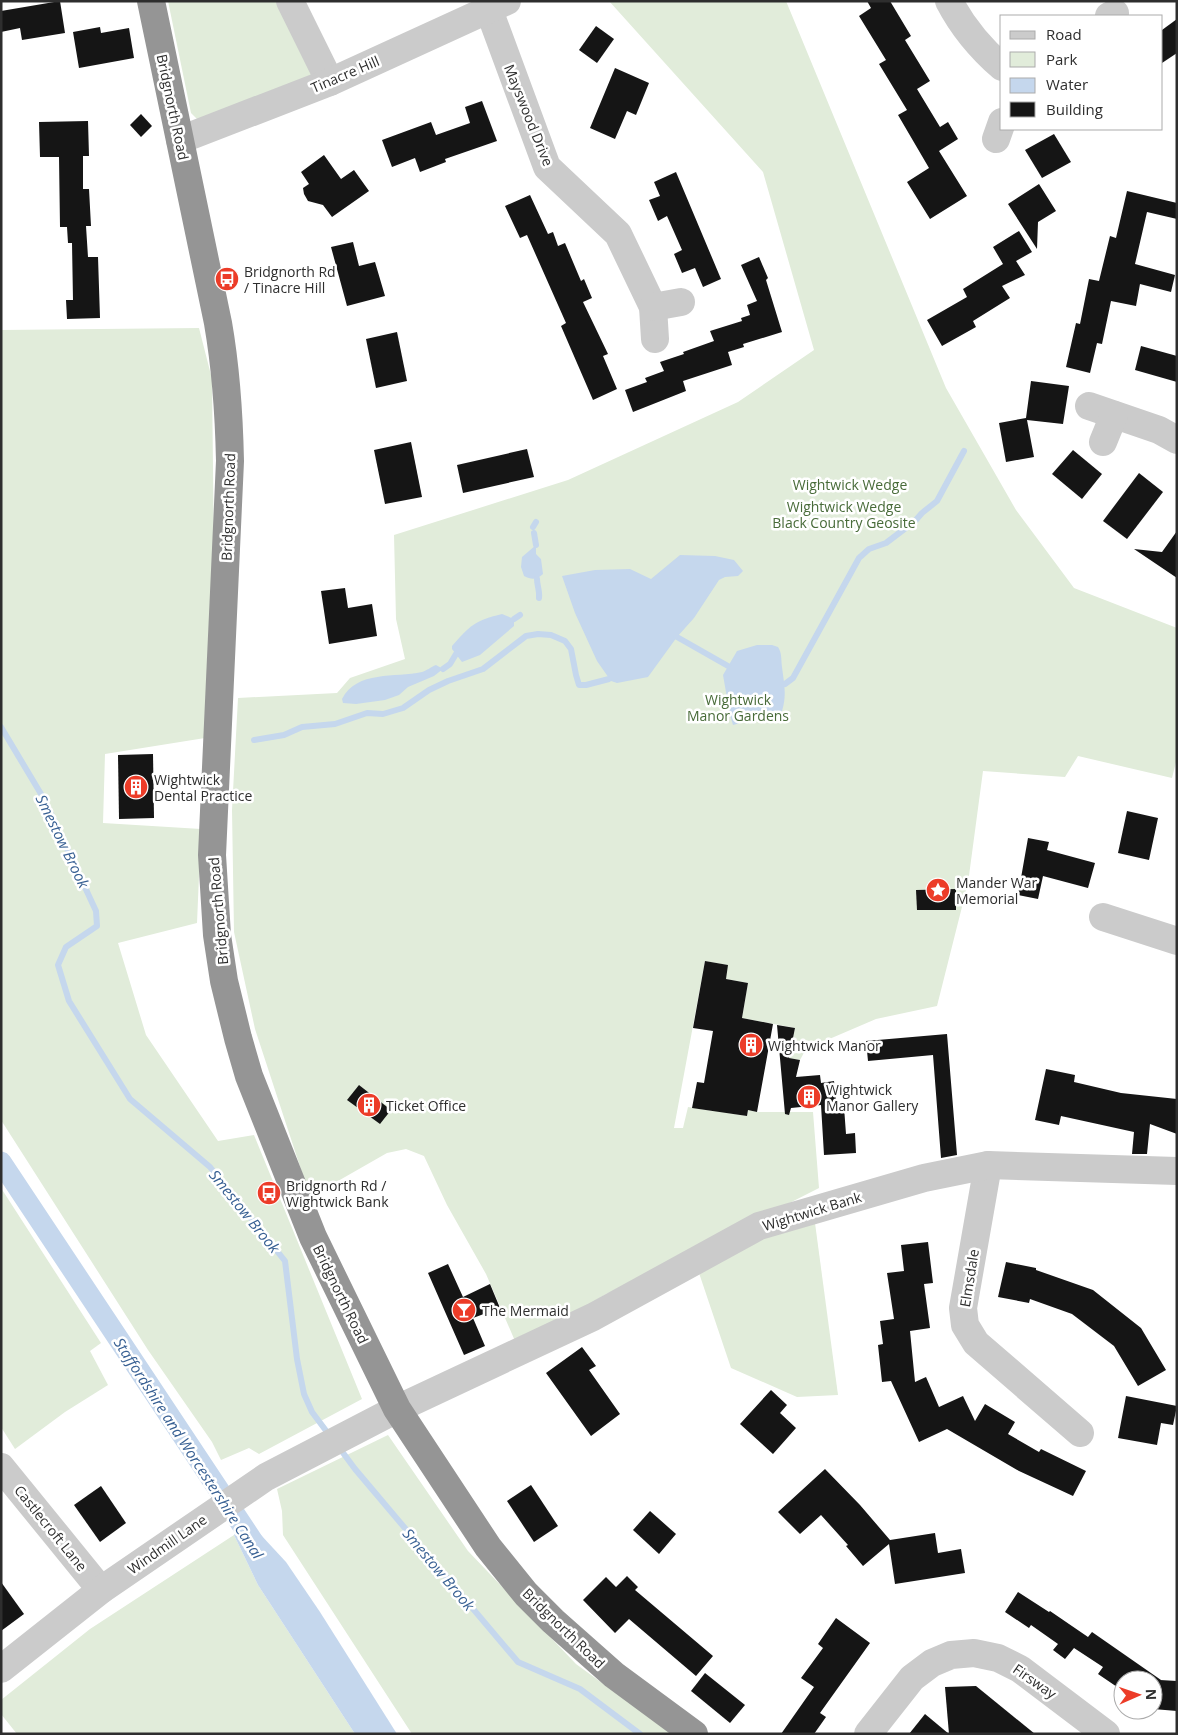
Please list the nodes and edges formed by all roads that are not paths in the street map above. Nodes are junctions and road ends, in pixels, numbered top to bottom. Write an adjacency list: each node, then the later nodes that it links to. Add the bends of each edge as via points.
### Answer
1 (151, 1): 7 (highway, Bridgnorth Road)
2 (290, 1): 6 (street)
3 (949, 1): 5 (street, via 986,53)
4 (498, 5): 6 (street, Tinacre Hill); 9 (street, Mayswood Drive, via 547,167 618,234)
5 (1000, 65)
6 (330, 82): 7 (street, Tinacre Hill)
7 (180, 140): 19 (highway, Bridgnorth Road, via 222,350 229,405 230,461 212,854 217,934 224,981 249,1076 313,1237)
8 (681, 302): 9 (street)
9 (653, 307): 10 (street, Mayswood Drive)
10 (655, 339)
11 (1089, 406): 12 (street)
12 (1114, 416): 13 (street, via 1158,430); 14 (street)
13 (1177, 440)
14 (1103, 442)
15 (1103, 916): 16 (street)
16 (1177, 941)
17 (988, 1165): 18 (street, Wightwick Bank); 19 (street, Wightwick Bank, via 924,1178 759,1226 593,1316); 20 (street, Elmsdale, via 963,1308 965,1326 976,1343)
18 (1177, 1171)
19 (397, 1409): 22 (street, Windmill Lane, via 266,1477); 24 (highway, Bridgnorth Road, via 488,1547 526,1594 614,1675)
20 (1080, 1433)
21 (1, 1467): 22 (street, Castlecroft Lane)
22 (101, 1590): 23 (street, Windmill Lane)
23 (1, 1669)
24 (694, 1734)
25 (868, 1734): 26 (street, Firsway, via 912,1678 932,1663 951,1655 974,1653 998,1658 1020,1668)
26 (1106, 1734)

